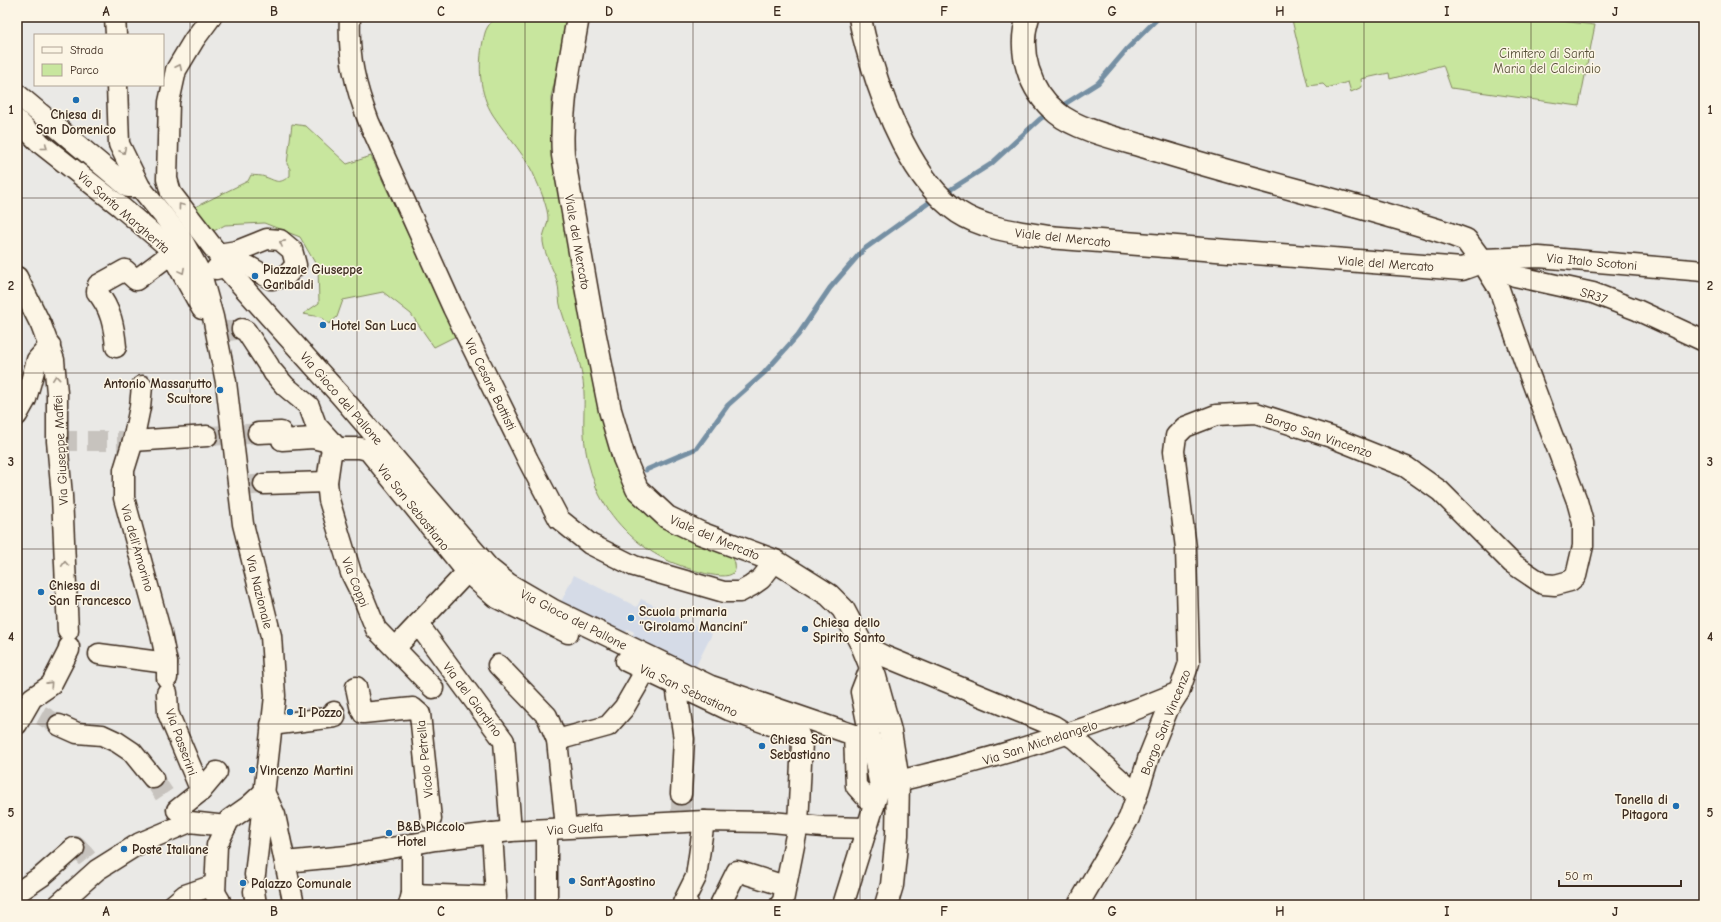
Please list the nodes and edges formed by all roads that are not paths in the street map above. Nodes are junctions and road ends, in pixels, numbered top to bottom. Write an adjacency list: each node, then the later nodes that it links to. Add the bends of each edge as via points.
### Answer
1 (115, 17): 7 (street)
2 (211, 17): 14 (street, one-way to 2, via 171,193 167,179 169,102 176,70)
3 (350, 17): 31 (street, Via Cesare Battisti, via 351,61 369,122 453,308 559,519 590,544 634,566 724,592 740,592 751,586 761,579)
4 (578, 17): 31 (main road, Viale del Mercato, via 563,108 563,155 593,326 610,410 624,458 637,489 667,517 700,533)
5 (860, 17): 13 (main road, Viale del Mercato, via 864,39 884,102 916,166 940,198 959,212 994,228 1048,238 1462,269)
6 (1028, 17): 13 (main road, via 1024,29 1026,63 1031,80 1041,96 1057,113 1080,126 1202,165 1447,233 1466,240)
7 (116, 34)
8 (117, 86): 11 (street, one-way to 11, via 119,144)
9 (17, 94): 11 (street, via 128,187)
10 (17, 120): 12 (street, Via Santa Margherita, one-way to 12, via 42,144 167,246)
11 (140, 187): 15 (street, via 180,236)
12 (172, 253): 18 (street, Via Santa Margherita, one-way to 18, via 202,309); 22 (street, via 136,280 125,270 98,285 97,292 105,303 114,327)
13 (1480, 259): 16 (street, Via Italo Scotoni, via 1539,257); 20 (street, SR37, via 1515,276 1593,293); 44 (street, Borgo San Vincenzo, via 1499,289 1577,501 1583,523 1583,546 1576,576 1570,581 1556,585 1543,584 1512,564 1440,491 1406,467 1331,437 1256,413 1216,415 1185,427 1176,436 1174,451 1186,548 1190,632 1189,663)
14 (222, 260): 15 (street); 59 (street, Via Gioco del Pallone, via 489,568 509,584 552,610 711,686 854,735 856,786)
15 (198, 268): 18 (street, Via Nazionale)
16 (1704, 271)
17 (18, 284): 21 (street, Via Giuseppe Maffei)
18 (217, 329): 49 (street, Via Nazionale, via 241,487 243,524 271,636 275,696)
19 (242, 329): 28 (street, via 285,386 309,406 316,426)
20 (1704, 341)
21 (50, 345): 24 (street, via 37,360 26,399); 45 (street, Via Giuseppe Maffei, one-way to 21, via 51,686 69,650 57,441 57,393)
22 (116, 347)
23 (142, 386): 27 (street, Via dell'Amorino)
24 (17, 415)
25 (258, 434): 28 (street, Via San Sebastiano, via 281,432 282,440 313,438)
26 (207, 436): 27 (street)
27 (133, 441): 40 (street, Via dell'Amorino, via 124,470 124,498 155,608)
28 (334, 448): 29 (street, Via Coppi); 32 (street, Via San Sebastiano, via 368,450)
29 (327, 482): 30 (street); 35 (street, Via Coppi, via 329,500 351,573 376,629)
30 (264, 484)
31 (775, 561): 34 (main road, Viale del Mercato, via 829,595 843,609)
32 (467, 572): 33 (street); 39 (street, Via San Sebastiano, via 495,597)
33 (418, 624): 35 (street, via 399,644); 67 (street, Via del Giardino, via 504,741)
34 (862, 645): 38 (main road, Viale del Mercato); 50 (street, Borgo San Vincenzo)
35 (398, 652): 43 (street, Via Coppi)
36 (99, 654): 40 (street)
37 (498, 665): 51 (street, via 547,716)
38 (871, 666): 54 (main road, Viale del Mercato, via 890,731); 59 (street, via 861,692 880,786)
39 (646, 670): 41 (street, Via San Sebastiano); 51 (street, via 624,708 608,726)
40 (167, 678): 55 (street, Via Passerini, via 168,713)
41 (676, 686): 57 (street, via 684,739); 62 (street, Via San Sebastiano, via 729,710 798,735 802,742)
42 (356, 687): 66 (street, Vicolo Petrella, via 363,713 413,708 420,714)
43 (433, 688)
44 (1179, 692): 50 (street, Via San Michelangelo); 58 (street, Borgo San Vincenzo, via 1168,709)
45 (29, 702): 47 (street, Via Giuseppe Maffei)
46 (334, 712): 49 (street, via 335,717)
47 (17, 724)
48 (59, 725): 53 (street, via 77,733 102,735 117,742 132,752)
49 (272, 725): 56 (street, Via Nazionale)
50 (1068, 734): 54 (street, Via San Michelangelo, via 976,763); 58 (street, Borgo San Vincenzo)
51 (558, 740): 64 (street)
52 (217, 772): 55 (street)
53 (152, 778)
54 (898, 781): 85 (main road, Viale del Mercato, via 897,835 892,885)
55 (201, 790): 60 (street)
56 (264, 792): 63 (street, via 250,806 228,820); 70 (street, via 275,816); 71 (street, Via Nazionale)
57 (681, 794)
58 (1137, 795): 86 (street, via 1129,818)
59 (874, 806): 65 (street)
60 (179, 812): 63 (street); 77 (street, via 140,843 95,868)
61 (704, 821): 62 (street, Via Guelfa); 64 (street, Via Guelfa, via 681,820); 81 (street, via 696,877 683,902)
62 (798, 825): 65 (street, Via Guelfa); 72 (street, Via San Sebastiano)
63 (226, 826): 75 (street, via 217,845)
64 (557, 828): 67 (street, Via Guelfa); 80 (street)
65 (867, 828): 84 (street)
66 (433, 831): 67 (street, Via Guelfa); 68 (street, Via Guelfa)
67 (501, 832): 76 (street, Via del Giardino, via 496,897)
68 (412, 844): 70 (street, Via Guelfa, via 347,856); 74 (street)
69 (74, 848): 73 (street, via 42,876)
70 (285, 862): 79 (street)
71 (255, 886)
72 (785, 886): 82 (street, via 737,871); 83 (street, Via San Sebastiano)
73 (17, 893)
74 (410, 899): 76 (street)
75 (218, 900): 78 (street, via 211,886 185,895)
76 (487, 901)
77 (58, 905)
78 (173, 905)
79 (294, 905)
80 (547, 905)
81 (688, 905)
82 (720, 905)
83 (780, 905)
84 (842, 905)
85 (886, 905)
86 (1078, 905)

